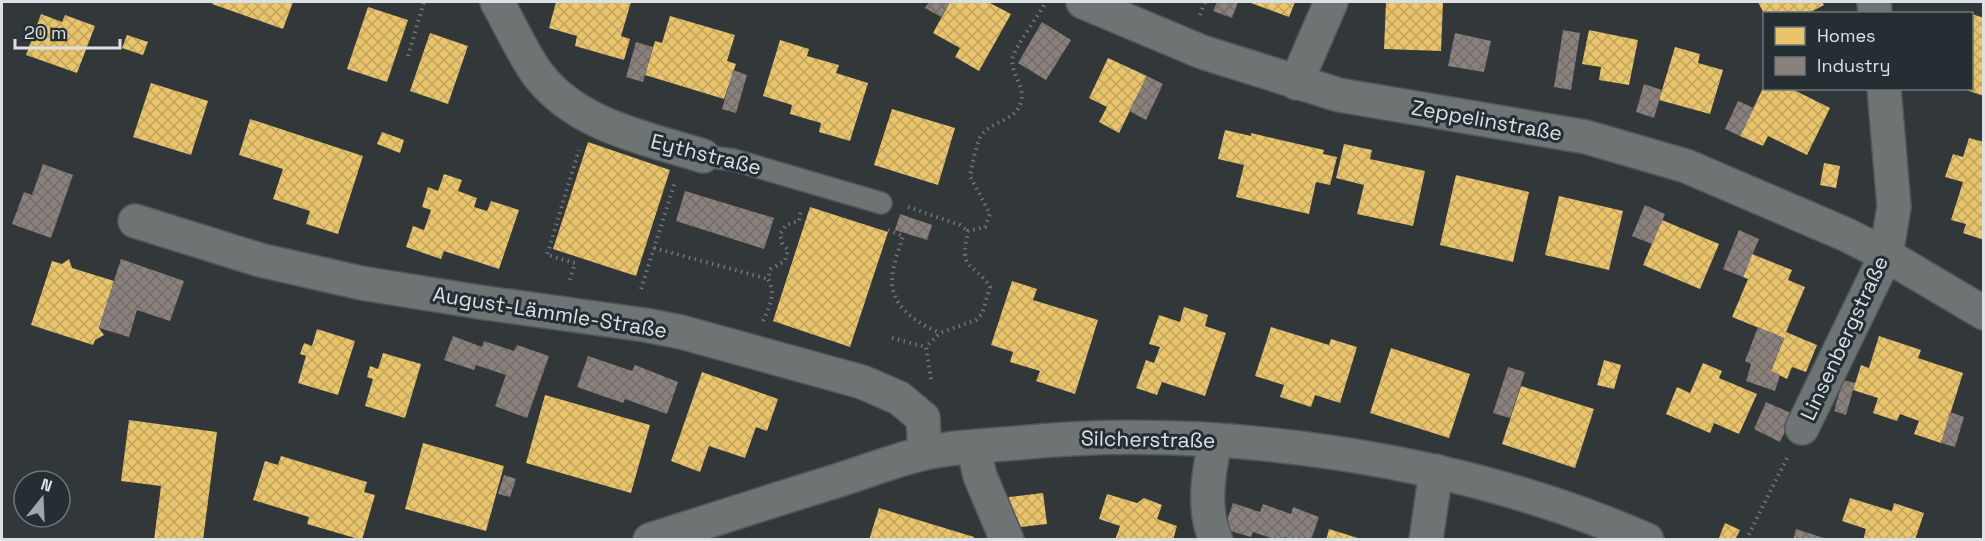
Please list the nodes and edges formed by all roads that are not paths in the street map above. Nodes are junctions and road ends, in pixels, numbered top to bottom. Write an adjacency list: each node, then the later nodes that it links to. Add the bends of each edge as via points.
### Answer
1 (497, 2): 6 (street, Eythstraße, via 538,76 558,97 598,121)
2 (1083, 2): 4 (street, Zeppelinstraße, via 1202,52)
3 (1331, 2): 4 (street)
4 (1296, 83): 9 (street, Zeppelinstraße, via 1339,95 1586,137 1675,163)
5 (1884, 90): 9 (street, Linsenbergstraße, via 1894,207)
6 (694, 154): 7 (lane, Eythstraße, via 734,160)
7 (882, 203)
8 (135, 221): 14 (street, August-Lämmle-Straße, via 260,260 479,303 645,325 862,382 899,398 923,418)
9 (1886, 255): 10 (street, Zeppelinstraße); 11 (street, Linsenbergstraße)
10 (1983, 313)
11 (1803, 428)
12 (1216, 440): 13 (street, Silcherstraße, via 1076,437); 15 (street, Silcherstraße, via 1314,450); 18 (street, via 1208,504)
13 (973, 447): 14 (street, Silcherstraße); 17 (street, via 980,476)
14 (925, 453): 16 (street, Silcherstraße)
15 (1436, 471): 19 (street); 20 (street, Silcherstraße, via 1512,490)
16 (650, 540)
17 (1007, 540)
18 (1216, 540)
19 (1426, 540)
20 (1647, 540)

